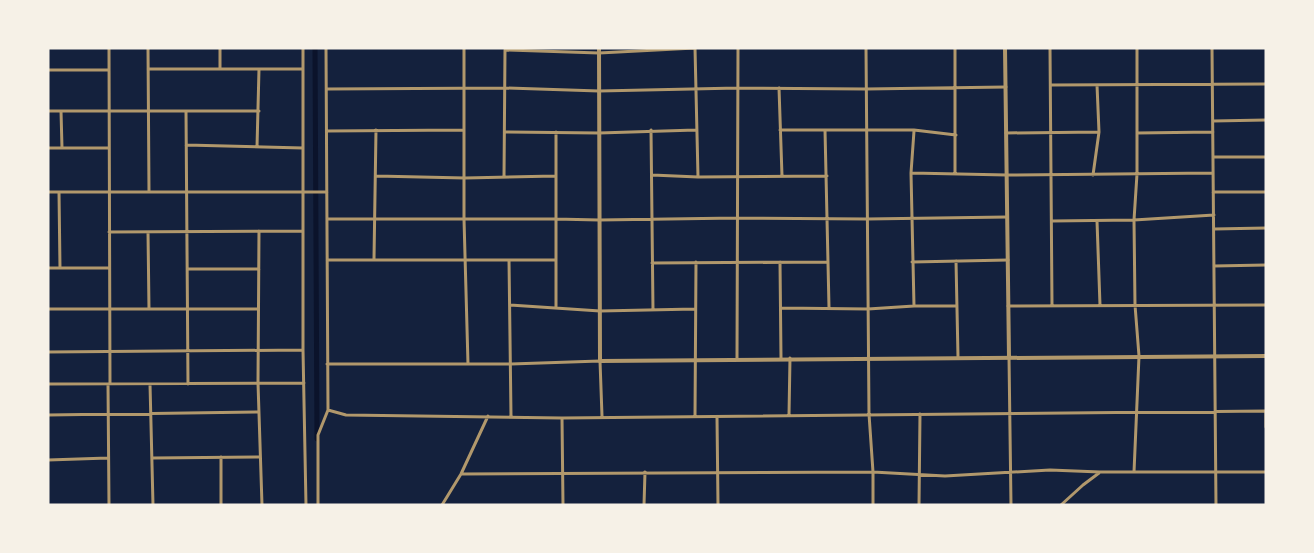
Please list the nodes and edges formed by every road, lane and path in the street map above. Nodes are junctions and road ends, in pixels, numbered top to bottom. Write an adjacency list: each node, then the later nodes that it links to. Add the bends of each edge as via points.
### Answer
1 (109, 48): 24 (street)
2 (148, 48): 20 (street)
3 (220, 48): 19 (street)
4 (303, 48): 22 (street)
5 (326, 48): 35 (street)
6 (464, 48): 36 (street)
7 (695, 48): 17 (street); 37 (street)
8 (738, 48): 32 (street)
9 (866, 48): 38 (street)
10 (955, 48): 34 (street)
11 (1005, 48): 30 (street)
12 (1050, 48): 26 (street)
13 (1137, 48): 28 (street)
14 (1212, 48): 29 (street)
15 (505, 49): 16 (street); 31 (street)
16 (550, 49): 18 (street)
17 (649, 49): 18 (street)
18 (599, 50): 39 (street)
19 (220, 68): 20 (street); 21 (street)
20 (148, 69): 43 (street)
21 (259, 69): 22 (street); 45 (street)
22 (303, 69): 71 (street)
23 (48, 70): 24 (street)
24 (109, 70): 42 (street)
25 (1266, 84): 29 (street)
26 (1051, 85): 27 (street); 59 (street)
27 (1097, 85): 28 (street); 60 (street)
28 (1137, 85): 29 (street); 64 (street)
29 (1212, 85): 47 (street)
30 (1006, 87): 34 (street); 63 (street)
31 (505, 88): 36 (street); 39 (street); 57 (street)
32 (738, 88): 33 (street); 37 (street); 88 (street)
33 (779, 88): 38 (street); 52 (street)
34 (956, 88): 38 (street); 65 (street)
35 (327, 89): 36 (street); 56 (street)
36 (464, 89): 49 (street)
37 (696, 89): 39 (street); 51 (street)
38 (866, 89): 54 (street)
39 (599, 91): 62 (street)
40 (48, 111): 41 (street)
41 (61, 111): 42 (street); 69 (street)
42 (108, 111): 43 (street); 70 (street)
43 (148, 111): 44 (street); 94 (street)
44 (186, 111): 45 (street); 66 (street)
45 (259, 111): 67 (street)
46 (1266, 120): 47 (street)
47 (1213, 121): 61 (street)
48 (376, 130): 49 (street); 56 (street); 82 (street)
49 (464, 130): 89 (street)
50 (651, 130): 51 (street); 62 (street); 78 (street)
51 (696, 130): 87 (street)
52 (780, 130): 53 (street); 84 (street)
53 (825, 130): 54 (street); 85 (street)
54 (866, 130): 55 (street); 109 (street)
55 (914, 130): 65 (street); 74 (street)
56 (327, 131): 96 (street)
57 (505, 132): 58 (street); 86 (street)
58 (556, 132): 62 (street); 83 (street)
59 (1051, 132): 60 (street); 63 (street); 80 (street)
60 (1099, 132): 81 (street)
61 (1213, 132): 64 (street); 72 (street)
62 (599, 133): 110 (street)
63 (1006, 133): 79 (street)
64 (1137, 133): 77 (street)
65 (956, 135): 75 (street)
66 (186, 145): 67 (street); 95 (street)
67 (257, 147): 71 (street)
68 (48, 148): 69 (street)
69 (62, 148): 70 (street)
70 (108, 148): 93 (street)
71 (303, 148): 90 (street)
72 (1213, 157): 73 (street); 76 (street)
73 (1266, 157)
74 (910, 173): 75 (street); 104 (street)
75 (955, 173): 79 (street)
76 (1213, 173): 77 (street); 97 (street)
77 (1137, 174): 81 (street); 111 (street)
78 (652, 175): 87 (street); 108 (street)
79 (1007, 175): 80 (street); 101 (street)
80 (1052, 175): 81 (street); 112 (street)
81 (1093, 175)
82 (376, 176): 89 (street); 102 (street)
83 (555, 176): 86 (street); 107 (street)
84 (782, 176): 85 (street); 88 (street)
85 (827, 176): 100 (street)
86 (504, 177): 89 (street)
87 (698, 177): 88 (street)
88 (737, 177): 103 (street)
89 (465, 178): 106 (street)
90 (303, 191): 95 (street); 96 (street); 118 (street)
91 (48, 192): 92 (street)
92 (59, 192): 93 (street); 137 (street)
93 (109, 192): 94 (street); 119 (street)
94 (149, 192): 95 (street)
95 (186, 192): 116 (street)
96 (327, 192): 105 (street)
97 (1213, 192): 98 (street); 99 (street)
98 (1266, 192)
99 (1214, 215): 111 (street); 115 (street)
100 (827, 217): 103 (street); 109 (street); 131 (street)
101 (1007, 217): 104 (street); 125 (street)
102 (375, 218): 105 (street); 106 (street); 121 (street)
103 (737, 218): 108 (street); 129 (street)
104 (912, 218): 109 (street); 132 (street)
105 (327, 219): 122 (street)
106 (464, 219): 107 (street); 126 (street)
107 (555, 219): 110 (street); 124 (street)
108 (652, 219): 110 (street); 133 (street)
109 (867, 219): 159 (street)
110 (600, 220): 161 (street)
111 (1134, 220): 113 (street); 142 (street)
112 (1052, 221): 113 (street); 149 (street)
113 (1097, 221): 141 (street)
114 (1266, 228): 115 (street)
115 (1214, 229): 135 (street)
116 (186, 231): 117 (street); 120 (street); 139 (street)
117 (259, 231): 118 (street); 140 (street)
118 (303, 231): 163 (street)
119 (109, 232): 120 (street); 138 (street)
120 (148, 232): 155 (street)
121 (374, 259): 122 (street); 126 (street)
122 (327, 260): 178 (street)
123 (509, 260): 124 (street); 126 (street); 145 (street)
124 (556, 260): 150 (street)
125 (1008, 260): 127 (street); 148 (street)
126 (465, 261): 179 (street)
127 (956, 261): 132 (street); 147 (street)
128 (696, 262): 129 (street); 133 (street); 158 (street)
129 (737, 262): 130 (street); 173 (street)
130 (780, 262): 131 (street); 152 (street)
131 (828, 262): 151 (street)
132 (912, 262): 146 (street)
133 (652, 263): 160 (street)
134 (1266, 265): 135 (street)
135 (1214, 266): 143 (street)
136 (48, 268): 137 (street)
137 (60, 268): 138 (street)
138 (109, 268): 154 (street)
139 (187, 269): 140 (street); 156 (street)
140 (259, 269): 157 (street)
141 (1100, 305): 142 (street); 149 (street)
142 (1135, 305): 143 (street); 167 (street)
143 (1214, 305): 144 (street); 168 (street)
144 (1266, 305)
145 (510, 306): 150 (street); 180 (street)
146 (914, 306): 147 (street); 159 (street)
147 (957, 306): 171 (street)
148 (1008, 306): 149 (street); 172 (street)
149 (1052, 306)
150 (556, 307): 161 (street)
151 (829, 307): 152 (street); 159 (street)
152 (782, 308): 174 (street)
153 (48, 309): 154 (street)
154 (110, 309): 155 (street); 166 (street)
155 (149, 309): 156 (street)
156 (187, 309): 157 (street); 164 (street)
157 (258, 309): 162 (street)
158 (695, 309): 160 (street); 176 (street)
159 (868, 309): 170 (street)
160 (652, 310): 161 (street)
161 (600, 311): 177 (street)
162 (258, 350): 163 (street); 164 (street); 181 (street)
163 (303, 350): 182 (street)
164 (187, 351): 166 (street); 186 (street)
165 (48, 352): 166 (street)
166 (110, 352): 184 (street)
167 (1138, 356): 168 (street); 172 (street); 191 (street)
168 (1215, 356): 169 (street); 188 (street)
169 (1266, 356)
170 (868, 357): 171 (street); 175 (street); 192 (street)
171 (958, 357): 172 (street)
172 (1009, 357): 196 (street)
173 (737, 358): 174 (street); 176 (street)
174 (782, 358): 175 (street)
175 (790, 358): 203 (street)
176 (695, 359): 177 (street); 201 (street)
177 (600, 361): 180 (street); 200 (street)
178 (327, 364): 179 (street); 187 (street)
179 (468, 364): 180 (street)
180 (511, 364): 199 (street)
181 (258, 383): 182 (street); 186 (street); 190 (street)
182 (304, 383): 226 (street)
183 (48, 384): 184 (street)
184 (109, 384): 185 (street); 194 (street)
185 (150, 384): 186 (street); 195 (street)
186 (188, 384)
187 (328, 410): 198 (street, via 346,415); 227 (street, via 318,435)
188 (1215, 411): 189 (street); 191 (street); 213 (street)
189 (1266, 411): 205 (street)
190 (259, 412): 195 (street); 207 (street)
191 (1137, 412): 196 (street); 217 (street)
192 (869, 414): 193 (street); 203 (street); 215 (street)
193 (920, 414): 196 (street); 221 (street)
194 (108, 415): 195 (street); 197 (street); 208 (street)
195 (152, 415): 209 (street)
196 (1009, 415): 212 (street)
197 (48, 416)
198 (488, 416): 199 (street); 220 (street)
199 (512, 416): 204 (street)
200 (602, 416): 201 (street); 204 (street)
201 (695, 416): 202 (street)
202 (717, 416): 203 (street); 211 (street)
203 (789, 416)
204 (562, 418): 219 (street)
205 (1266, 427)
206 (221, 457): 207 (street); 209 (street); 224 (street)
207 (260, 457): 225 (street)
208 (108, 458): 210 (street); 222 (street)
209 (153, 458): 223 (street)
210 (48, 460)
211 (718, 471): 214 (street); 215 (street); 231 (street)
212 (1011, 471): 216 (street); 221 (street); 234 (street)
213 (1216, 471): 217 (street); 218 (street); 236 (street)
214 (645, 472): 219 (street); 230 (street)
215 (873, 472): 221 (street); 232 (street)
216 (1100, 472): 217 (street); 235 (street)
217 (1134, 472)
218 (1266, 472)
219 (562, 473): 220 (street); 229 (street)
220 (461, 474): 228 (street)
221 (919, 474): 233 (street)
222 (109, 505)
223 (153, 505)
224 (221, 505)
225 (262, 505)
226 (306, 505)
227 (318, 505)
228 (442, 505)
229 (563, 505)
230 (644, 505)
231 (718, 505)
232 (873, 505)
233 (919, 505)
234 (1011, 505)
235 (1061, 505)
236 (1216, 505)

